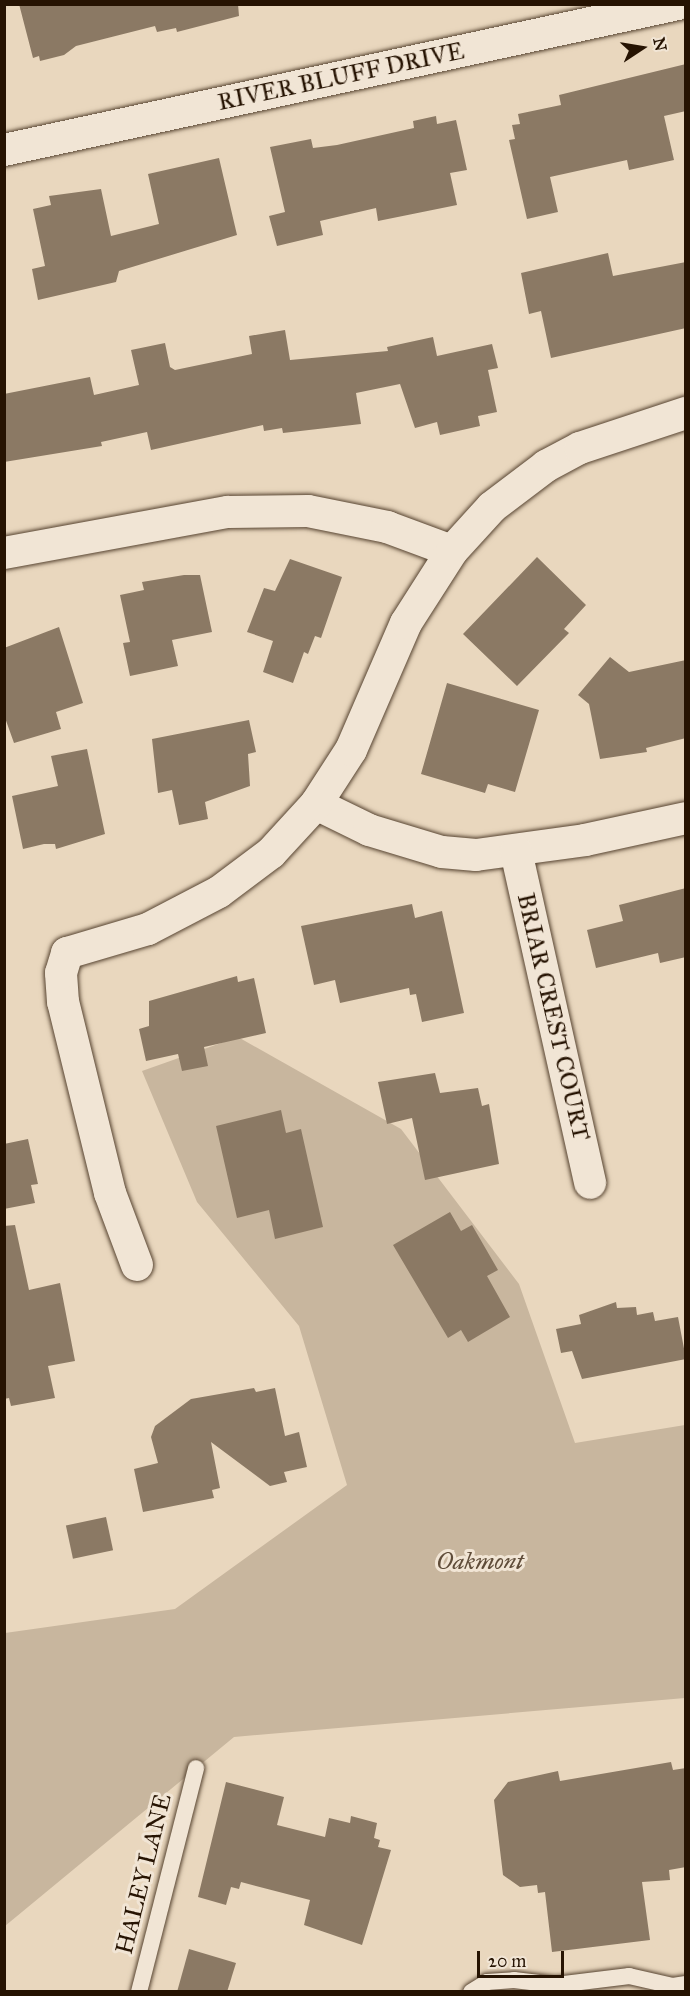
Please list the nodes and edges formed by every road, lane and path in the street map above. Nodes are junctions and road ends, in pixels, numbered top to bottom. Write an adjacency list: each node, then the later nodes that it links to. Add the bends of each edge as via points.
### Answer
1 (678, 4): 2 (street, RIVER BLUFF DRIVE)
2 (4, 150)
3 (686, 413): 4 (street, via 580,448 546,466 492,507)
4 (452, 552): 5 (street, via 387,527 308,511 217,514); 6 (street, via 406,623 351,750)
5 (4, 553)
6 (316, 804): 8 (street, via 369,830 442,852); 10 (street, via 271,854 219,892 148,929 67,953 61,973 63,1002 110,1193)
7 (686, 818): 8 (street)
8 (516, 851): 9 (street, BRIAR CREST COURT)
9 (590, 1183)
10 (137, 1265)
11 (196, 1768): 13 (lane, HALEY LANE)
12 (677, 1987): 14 (lane, via 629,1976 556,1985 487,1982)
13 (139, 1992)
14 (471, 1992)

